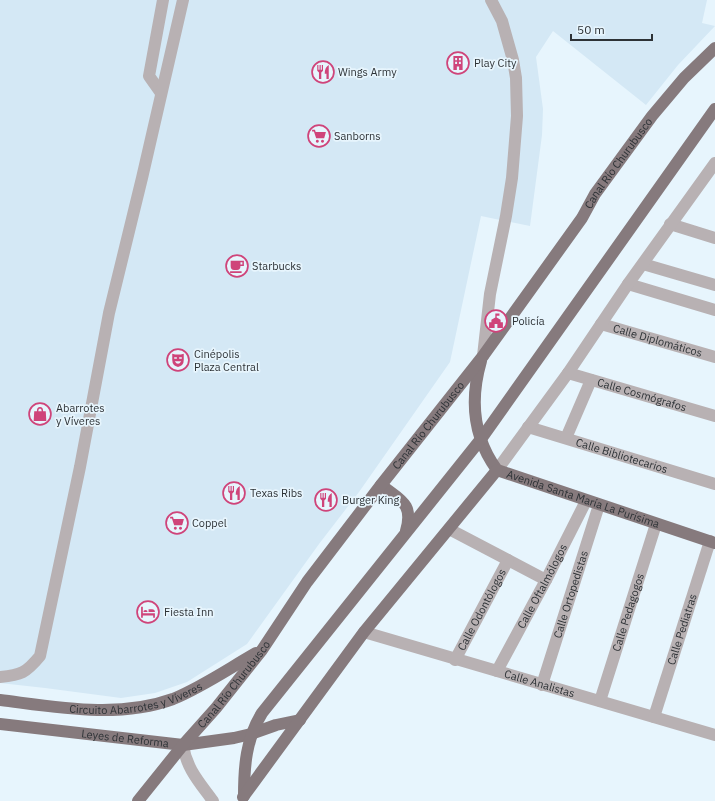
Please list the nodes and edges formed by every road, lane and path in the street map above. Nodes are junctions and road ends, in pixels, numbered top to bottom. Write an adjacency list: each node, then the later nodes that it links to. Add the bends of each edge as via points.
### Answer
1 (163, 0): 5 (street, via 148,76)
2 (183, 0): 5 (street)
3 (491, 0): 15 (street, via 502,21 514,60 517,116 512,178 490,294)
4 (715, 48): 15 (main road, Canal Río Churubusco, via 684,78 652,116)
5 (161, 93): 38 (street, via 109,312 40,656 17,675)
6 (715, 108): 22 (main road)
7 (715, 163): 8 (street)
8 (670, 224): 9 (street); 10 (street)
9 (715, 238)
10 (643, 264): 11 (street); 12 (street)
11 (628, 284): 13 (street); 14 (street)
12 (715, 285)
13 (715, 310)
14 (601, 324): 16 (street, Calle Diplomáticos); 17 (street)
15 (483, 356): 22 (main road, Avenida Santa María La Purísima, via 475,399 475,414); 25 (main road, Canal Río Churubusco)
16 (715, 357)
17 (568, 373): 18 (street, Calle Cosmógrafos); 20 (street)
18 (591, 380): 19 (street, Calle Cosmógrafos); 21 (street)
19 (715, 416)
20 (528, 427): 21 (street, Calle Bibliotecarios); 23 (street)
21 (566, 438): 24 (street, Calle Bibliotecarios)
22 (481, 439): 23 (main road, Avenida Santa María La Purísima, via 488,457); 30 (main road)
23 (497, 470): 26 (main road, Avenida Santa María La Purísima); 29 (main road)
24 (715, 484)
25 (381, 485): 30 (main road, via 407,507 409,520); 35 (main road, Canal Río Churubusco, via 307,582)
26 (586, 501): 27 (main road, Avenida Santa María La Purísima); 33 (street, Calle Oftalmólogos)
27 (599, 505): 28 (main road, Avenida Santa María La Purísima); 39 (street, Calle Ortopedistas)
28 (656, 524): 31 (main road, Avenida Santa María La Purísima); 41 (street, Calle Pedagogos)
29 (449, 529): 32 (street); 34 (main road)
30 (404, 535): 45 (main road, via 268,704)
31 (712, 542): 42 (street, Calle Pediatras)
32 (508, 560): 33 (street); 36 (street, Calle Odontólogos)
33 (546, 580): 37 (street, Calle Oftalmólogos)
34 (364, 632): 36 (street, Calle Analistas); 43 (main road)
35 (262, 650): 40 (main road, Circuito Abarrotes y Víveres, via 189,692 145,707 64,708); 47 (main road, Canal Río Churubusco)
36 (455, 660): 37 (street, Calle Analistas)
37 (497, 671): 39 (street, Calle Analistas)
38 (0, 677)
39 (542, 685): 41 (street, Calle Analistas)
40 (0, 700)
41 (600, 701): 42 (street, Calle Analistas)
42 (654, 717): 46 (street, Calle Analistas)
43 (300, 720): 45 (main road, Leyes de Reforma); 48 (main road)
44 (0, 724): 47 (main road, Leyes de Reforma)
45 (251, 734): 47 (main road, Leyes de Reforma); 48 (main road, via 245,766)
46 (715, 735)
47 (184, 745): 49 (main road, Canal Río Churubusco); 50 (street, via 189,766)
48 (243, 799)
49 (138, 801)
50 (213, 801)

